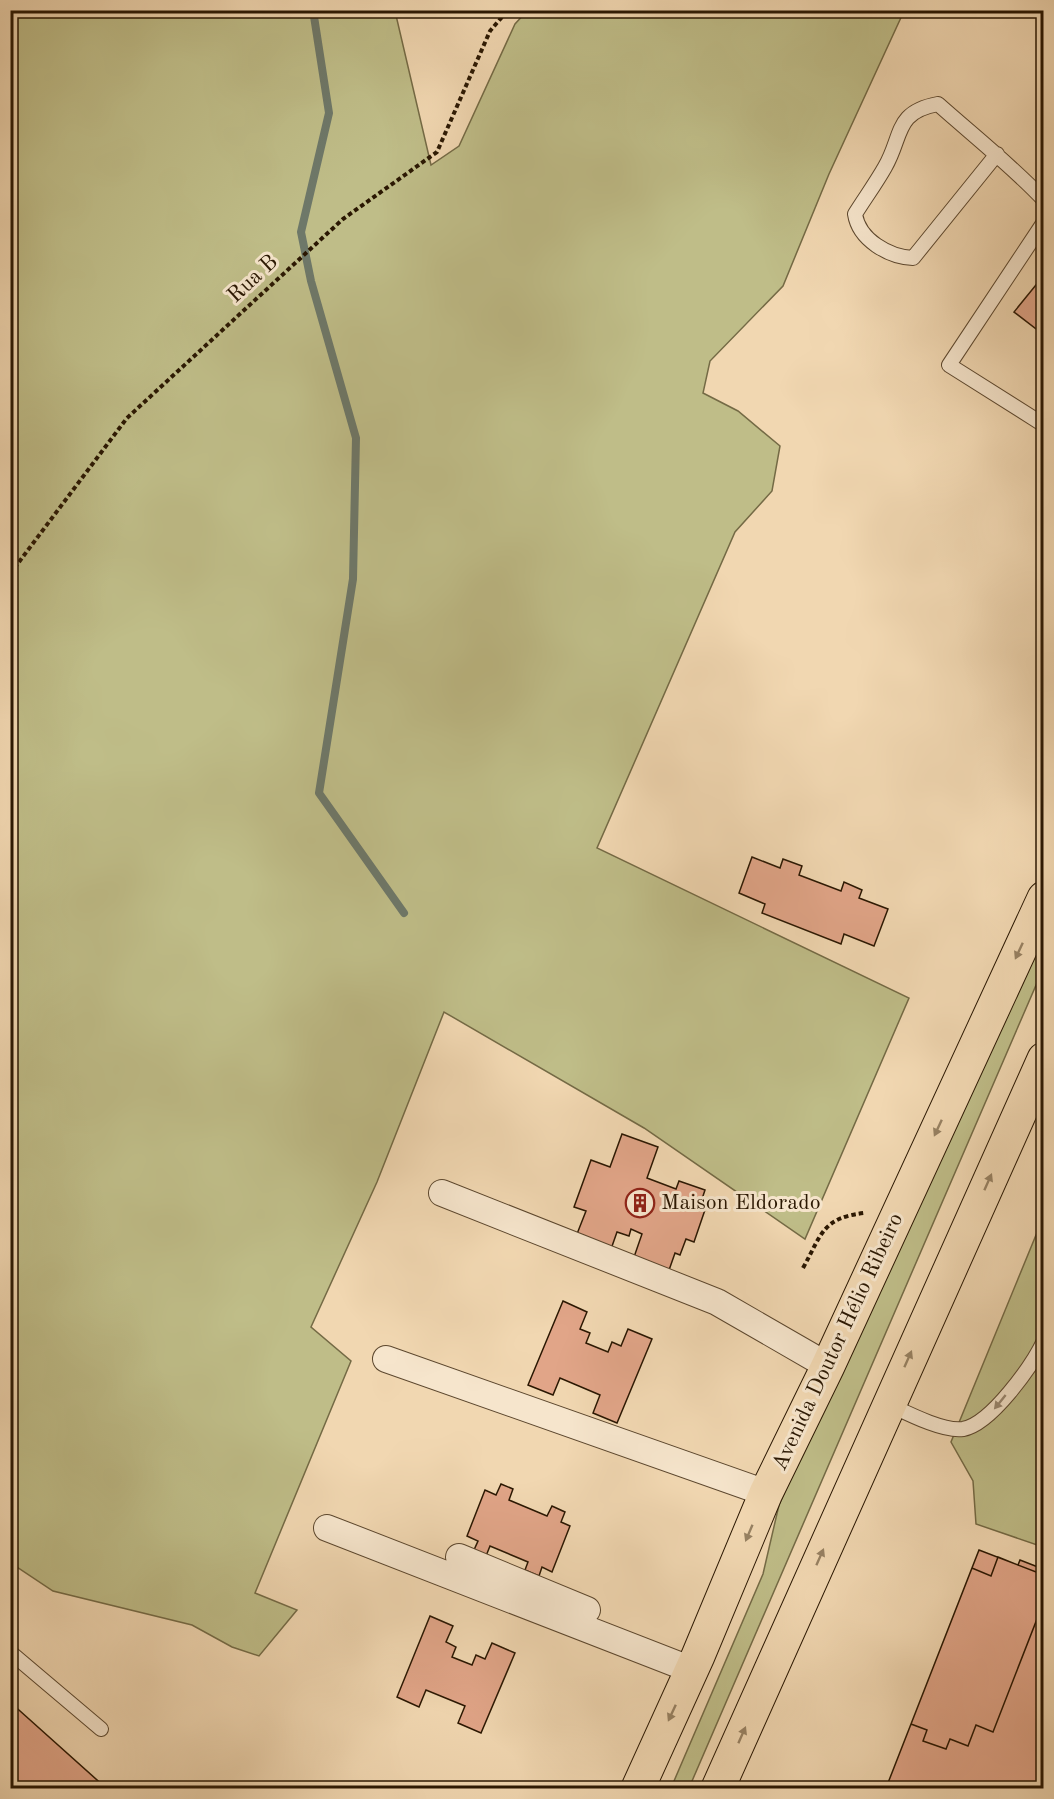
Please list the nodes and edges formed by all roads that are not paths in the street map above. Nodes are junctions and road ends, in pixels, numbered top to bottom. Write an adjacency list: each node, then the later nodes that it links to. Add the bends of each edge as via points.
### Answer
1 (997, 154): 1 (lane, via 938,104 919,108 897,132 886,164 855,214 856,223 872,242 895,257 913,258); 2 (lane)
2 (1044, 200)
3 (1044, 222): 4 (lane, via 949,365)
4 (1044, 425)
5 (1044, 898): 10 (main road, Avenida Doutor Hélio Ribeiro, one-way to 10)
6 (1044, 1059): 11 (main road, one-way to 6)
7 (442, 1192): 10 (street, via 717,1302)
8 (1044, 1341): 11 (lane, one-way to 11, via 1037,1356 989,1415 962,1429 940,1425)
9 (386, 1359): 12 (street)
10 (828, 1366): 12 (main road, Avenida Doutor Hélio Ribeiro)
11 (888, 1404): 19 (main road, one-way to 11)
12 (766, 1493): 16 (main road, Avenida Doutor Hélio Ribeiro, one-way to 16)
13 (327, 1528): 16 (street)
14 (459, 1557): 16 (street)
15 (10, 1652): 17 (lane)
16 (695, 1663): 18 (main road, Avenida Doutor Hélio Ribeiro, one-way to 18)
17 (101, 1729)
18 (638, 1788)
19 (718, 1788)

